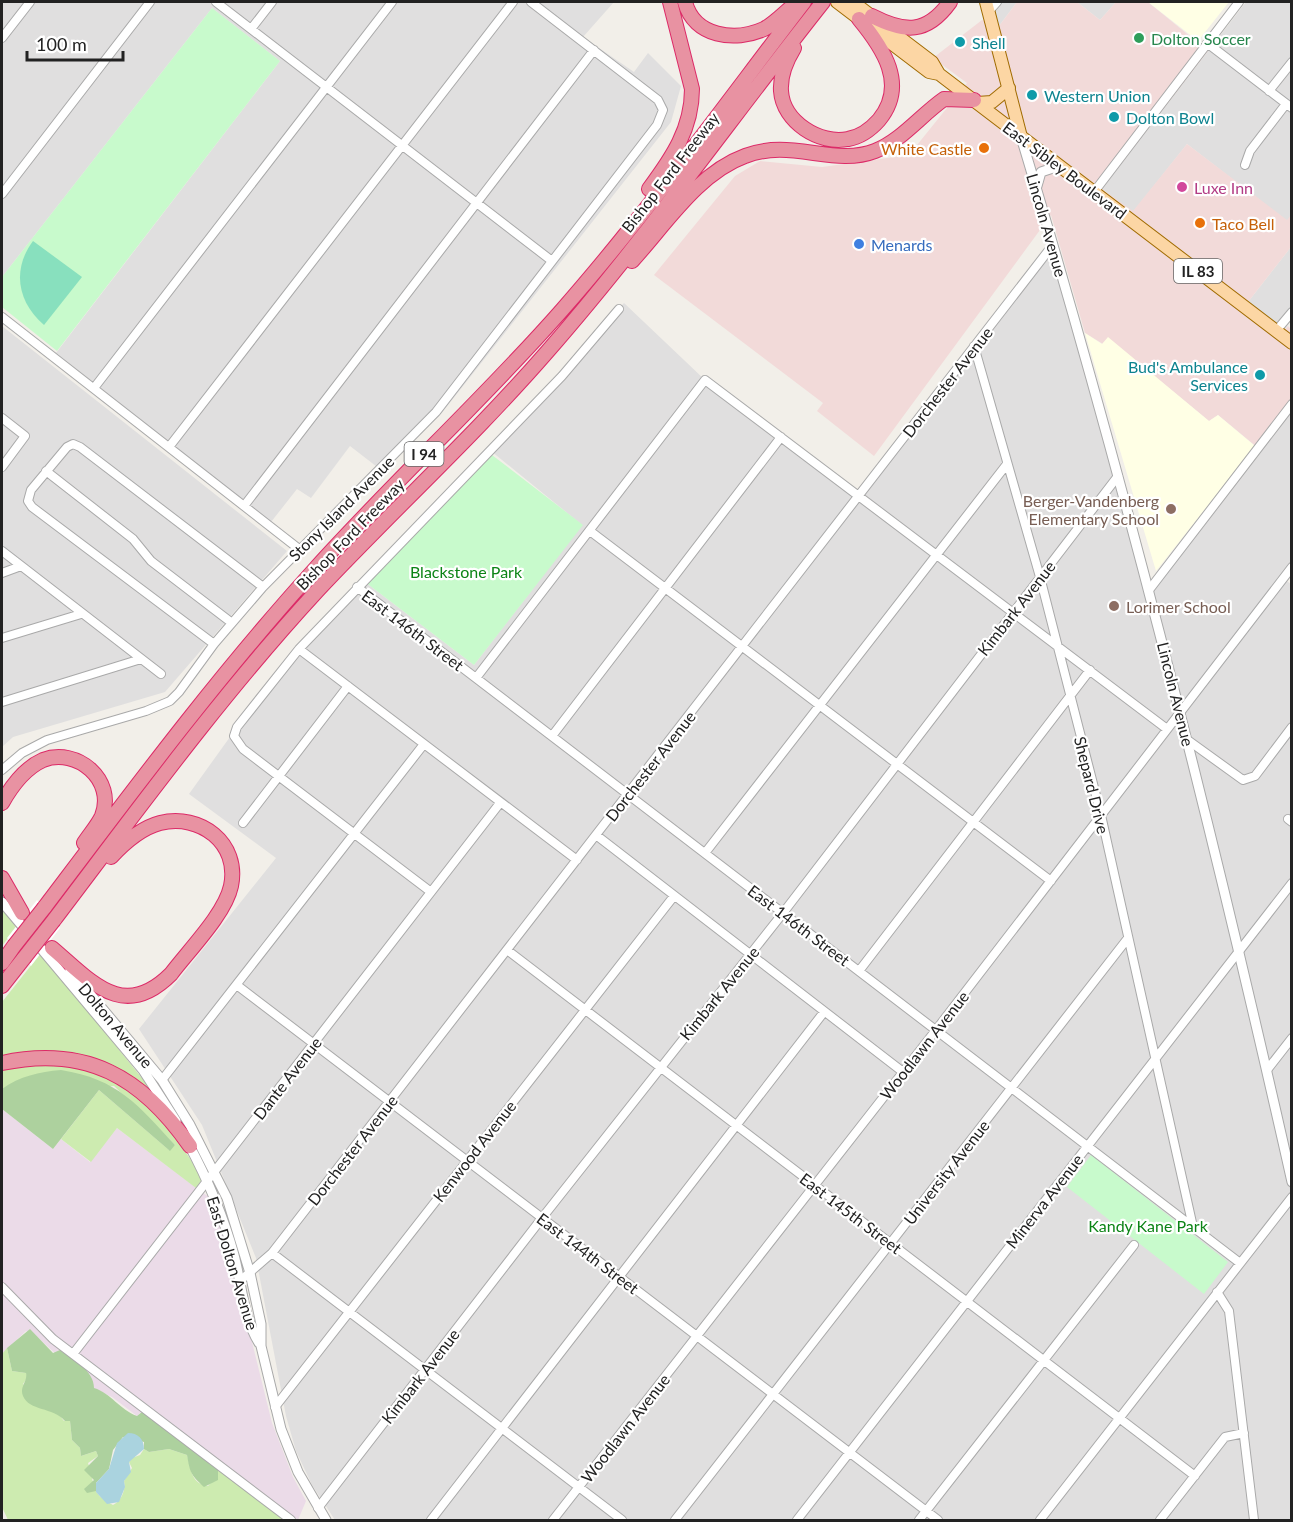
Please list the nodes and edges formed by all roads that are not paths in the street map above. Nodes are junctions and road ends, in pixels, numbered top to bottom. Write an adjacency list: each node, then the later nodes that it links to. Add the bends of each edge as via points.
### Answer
1 (30, 2): 20 (street)
2 (150, 2): 35 (street)
3 (216, 2): 19 (street)
4 (272, 2): 19 (street)
5 (392, 2): 24 (street)
6 (513, 2): 30 (street)
7 (531, 2): 22 (street)
8 (670, 2): 39 (highway, via 692,89 689,119 677,150 618,229)
9 (685, 2): 10 (highway, via 704,28 717,35 735,36 766,28)
10 (798, 2)
11 (804, 2): 39 (highway, Bishop Ford Freeway / I 94)
12 (823, 2): 18 (highway, Bishop Ford Freeway / I 94)
13 (950, 2): 17 (highway, via 935,20 911,29)
14 (1239, 2): 21 (street)
15 (846, 4): 17 (main road, East Sibley Boulevard)
16 (990, 5): 25 (main road, Lincoln Avenue)
17 (866, 17): 18 (highway, via 889,62 892,97 874,125 848,140 825,138 805,130 783,100 784,68); 27 (main road, East Sibley Boulevard / IL 83, via 932,62 939,74)
18 (804, 26): 40 (highway, Bishop Ford Freeway / I 94)
19 (251, 29): 24 (street)
20 (2, 38)
21 (1207, 43): 26 (street); 34 (street)
22 (594, 50): 36 (street); 38 (street, Stony Island Avenue, via 658,100 663,110 657,125)
23 (1292, 62): 26 (street)
24 (326, 86): 30 (street); 47 (street)
25 (1009, 88): 27 (main road, via 992,102); 29 (main road, Lincoln Avenue)
26 (1269, 91): 28 (street)
27 (975, 102): 29 (main road, East Sibley Boulevard / IL 83); 40 (highway, via 944,99 890,144 857,156 777,148 744,156 695,191)
28 (1289, 106): 31 (street, via 1250,151)
29 (1021, 137): 32 (main road, East Sibley Boulevard / IL 83); 33 (street, Lincoln Avenue)
30 (402, 145): 36 (street); 51 (street)
31 (1245, 165)
32 (1059, 166): 33 (street, via 1041,172); 34 (main road, East Sibley Boulevard / IL 83)
33 (1037, 188): 37 (street, Lincoln Avenue)
34 (1094, 192): 44 (main road, East Sibley Boulevard / IL 83)
35 (2, 194)
36 (477, 202): 38 (street); 57 (street)
37 (1052, 246): 46 (street, Dorchester Avenue); 55 (street, Lincoln Avenue)
38 (552, 261): 59 (street, Stony Island Avenue, via 436,412)
39 (598, 266): 112 (highway, Bishop Ford Freeway / I 94, via 522,354 360,518 286,601)
40 (596, 295): 115 (highway, Bishop Ford Freeway / I 94, via 497,408 278,635)
41 (619, 309): 66 (street, via 562,376)
42 (1292, 312): 44 (street)
43 (2, 317): 47 (street)
44 (1276, 332): 45 (main road, East Sibley Boulevard / IL 83)
45 (1292, 343)
46 (974, 346): 52 (street, Shepard Drive); 56 (street, Dorchester Avenue)
47 (94, 388): 51 (street)
48 (1292, 404): 69 (street)
49 (2, 418): 53 (street, via 25,436)
50 (781, 437): 56 (street); 58 (street, via 705,380); 68 (street)
51 (169, 447): 57 (street)
52 (1006, 464): 61 (street); 65 (street, Shepard Drive)
53 (2, 467)
54 (46, 471): 67 (street, via 67,447 80,447); 72 (street, via 133,539 151,561); 74 (street, via 31,490 28,501 32,507)
55 (1118, 476): 65 (street, Kimbark Avenue); 69 (street, Lincoln Avenue)
56 (859, 496): 61 (street); 76 (street, Dorchester Avenue)
57 (244, 506): 59 (street)
58 (590, 531): 68 (street); 81 (street)
59 (299, 549): 67 (street, Stony Island Avenue)
60 (2, 551): 62 (street)
61 (936, 555): 70 (street); 85 (street)
62 (21, 566): 64 (street); 71 (street)
63 (1292, 567): 86 (street, Woodlawn Avenue)
64 (2, 573)
65 (1040, 578): 70 (street, Kimbark Avenue); 75 (street, Shepard Drive)
66 (357, 587): 77 (street); 81 (street, East 146th Street)
67 (263, 588): 72 (street, Stony Island Avenue)
68 (666, 590): 76 (street); 89 (street)
69 (1149, 590): 86 (street, Lincoln Avenue)
70 (1013, 612): 75 (street); 92 (street, Kimbark Avenue)
71 (81, 614): 73 (street); 78 (street)
72 (232, 623): 74 (street, Stony Island Avenue)
73 (2, 638)
74 (214, 644): 93 (street, Stony Island Avenue, via 170,701 47,740 22,753)
75 (1055, 644): 79 (street); 83 (street, Shepard Drive)
76 (743, 648): 85 (street); 95 (street, Dorchester Avenue)
77 (299, 649): 82 (street); 94 (street, via 234,736 243,748)
78 (141, 659): 80 (street); 84 (street)
79 (1090, 670): 83 (street); 88 (street)
80 (161, 674)
81 (476, 678): 89 (street, East 146th Street)
82 (348, 686): 91 (street); 94 (street)
83 (1070, 696): 98 (street, Shepard Drive); 100 (street)
84 (2, 702)
85 (820, 706): 92 (street); 103 (street)
86 (1181, 710): 88 (street, Woodlawn Avenue); 90 (street, Lincoln Avenue)
87 (1292, 726): 90 (street, via 1255,776 1243,780)
88 (1167, 729): 98 (street, Woodlawn Avenue)
89 (552, 736): 95 (street, East 146th Street)
90 (1189, 741): 119 (street, Lincoln Avenue)
91 (424, 744): 97 (street); 101 (street)
92 (896, 764): 100 (street); 114 (street, Kimbark Avenue)
93 (2, 770)
94 (279, 775): 99 (street); 101 (street)
95 (628, 794): 102 (street, Dorchester Avenue); 103 (street, East 146th Street)
96 (2, 803): 112 (highway, via 23,774 41,761 56,757 83,763 103,787 102,817)
97 (500, 803): 104 (street); 109 (street, Dante Avenue)
98 (1101, 815): 106 (street, Woodlawn Avenue); 116 (street, Shepard Drive)
99 (243, 823)
100 (972, 823): 106 (street); 122 (street)
101 (356, 834): 109 (street); 124 (street)
102 (596, 836): 104 (street, Dorchester Avenue); 110 (street)
103 (705, 853): 114 (street, East 146th Street)
104 (577, 860): 118 (street, Dorchester Avenue)
105 (2, 878): 113 (highway)
106 (1051, 880): 127 (street, Woodlawn Avenue)
107 (1292, 883): 119 (street, Minerva Avenue)
108 (2, 887): 113 (street, Dolton Avenue)
109 (431, 892): 129 (street, Dante Avenue)
110 (674, 896): 120 (street); 125 (street, Kenwood Avenue)
111 (2, 902): 140 (street, Dolton Avenue, via 143,1070)
112 (47, 904): 121 (highway, Bishop Ford Freeway / I 94, bridge)
113 (22, 913): 117 (street, Dolton Avenue)
114 (783, 913): 120 (street, Kimbark Avenue); 122 (street, East 146th Street)
115 (58, 914): 117 (highway, via 125,843 158,823 182,821 202,825 222,842 229,854 233,872 224,904 171,974 148,991 123,996 101,990); 123 (highway, Bishop Ford Freeway / I 94, bridge)
116 (1128, 938): 130 (street, Shepard Drive); 136 (street, University Avenue)
117 (52, 948): 135 (street, Dolton Avenue)
118 (507, 950): 125 (street, East 145th Street); 137 (street, Dorchester Avenue)
119 (1239, 952): 130 (street, Minerva Avenue); 133 (street, Lincoln Avenue)
120 (750, 954): 126 (street); 132 (street, Kimbark Avenue)
121 (2, 963)
122 (859, 971): 127 (street, East 146th Street)
123 (2, 986)
124 (238, 986): 129 (street, East 144th Street); 135 (street)
125 (585, 1010): 132 (street, East 145th Street); 141 (street, Kenwood Avenue)
126 (824, 1012): 134 (street); 138 (street)
127 (936, 1030): 134 (street, Woodlawn Avenue); 136 (street, East 146th Street)
128 (1292, 1038): 133 (street)
129 (313, 1044): 137 (street, East 144th Street); 142 (street, Dante Avenue)
130 (1157, 1057): 139 (street, Minerva Avenue); 147 (street, Shepard Drive)
131 (2, 1063): 140 (highway, via 38,1057 63,1058 103,1068 143,1091)
132 (660, 1067): 138 (street, East 145th Street); 146 (street, Kimbark Avenue)
133 (1267, 1070): 143 (street, Lincoln Avenue)
134 (903, 1072): 144 (street, Woodlawn Avenue)
135 (162, 1080): 142 (street, Dolton Avenue, via 190,1125)
136 (1011, 1088): 139 (street, East 146th Street); 148 (street, University Avenue)
137 (390, 1102): 141 (street, East 144th Street); 150 (street, Dorchester Avenue)
138 (737, 1126): 144 (street, East 145th Street); 153 (street)
139 (1087, 1145): 147 (street, East 146th Street); 157 (street, Minerva Avenue)
140 (190, 1146): 142 (street, Dolton Avenue)
141 (467, 1161): 146 (street, East 144th Street); 158 (street, Kenwood Avenue)
142 (210, 1177): 152 (street, East Dolton Avenue, via 227,1198); 154 (street, East Dolton Avenue); 161 (street, Dante Avenue)
143 (1292, 1182)
144 (815, 1185): 148 (street, East 145th Street); 159 (street, Woodlawn Avenue)
145 (1292, 1197): 151 (street)
146 (542, 1218): 153 (street, East 144th Street); 163 (street, Kimbark Avenue)
147 (1193, 1227): 151 (street, East 146th Street)
148 (890, 1243): 157 (street, East 145th Street); 164 (street, University Avenue)
149 (1134, 1245): 162 (street)
150 (272, 1253): 152 (street, Dorchester Avenue); 158 (street)
151 (1240, 1263): 156 (street)
152 (250, 1273): 154 (street, Dorchester Avenue); 160 (street, East Dolton Avenue, via 261,1324)
153 (620, 1277): 159 (street, East 144th Street); 167 (street)
154 (241, 1280): 160 (street, East Dolton Avenue, via 249,1326)
155 (2, 1287): 161 (street, via 37,1324)
156 (1217, 1293): 166 (street); 168 (street, via 1229,1311)
157 (966, 1301): 162 (street, East 145th Street); 169 (street, Minerva Avenue)
158 (349, 1312): 163 (street); 165 (street, Kenwood Avenue)
159 (697, 1336): 164 (street, East 144th Street); 171 (street, Woodlawn Avenue)
160 (261, 1346): 165 (street, East Dolton Avenue)
161 (73, 1353): 174 (street)
162 (1044, 1360): 166 (street, East 145th Street); 173 (street)
163 (425, 1370): 167 (street); 172 (street, Kimbark Avenue)
164 (773, 1394): 169 (street, East 144th Street); 179 (street, University Avenue)
165 (275, 1407): 172 (street, East Dolton Avenue, via 290,1455)
166 (1120, 1418): 170 (street, East 145th Street); 183 (street)
167 (501, 1428): 171 (street); 176 (street)
168 (1244, 1433): 170 (street, via 1225,1437); 185 (street)
169 (849, 1452): 173 (street, East 144th Street); 180 (street, Minerva Avenue)
170 (1195, 1476): 184 (street)
171 (579, 1487): 177 (street, Woodlawn Avenue); 178 (street)
172 (318, 1508): 175 (street, East Dolton Avenue)
173 (926, 1511): 181 (street); 182 (street, East 144th Street)
174 (291, 1521)
175 (326, 1521)
176 (430, 1521)
177 (553, 1521)
178 (622, 1521)
179 (675, 1521)
180 (797, 1521)
181 (919, 1521)
182 (938, 1521)
183 (1040, 1521)
184 (1160, 1521)
185 (1254, 1521)

